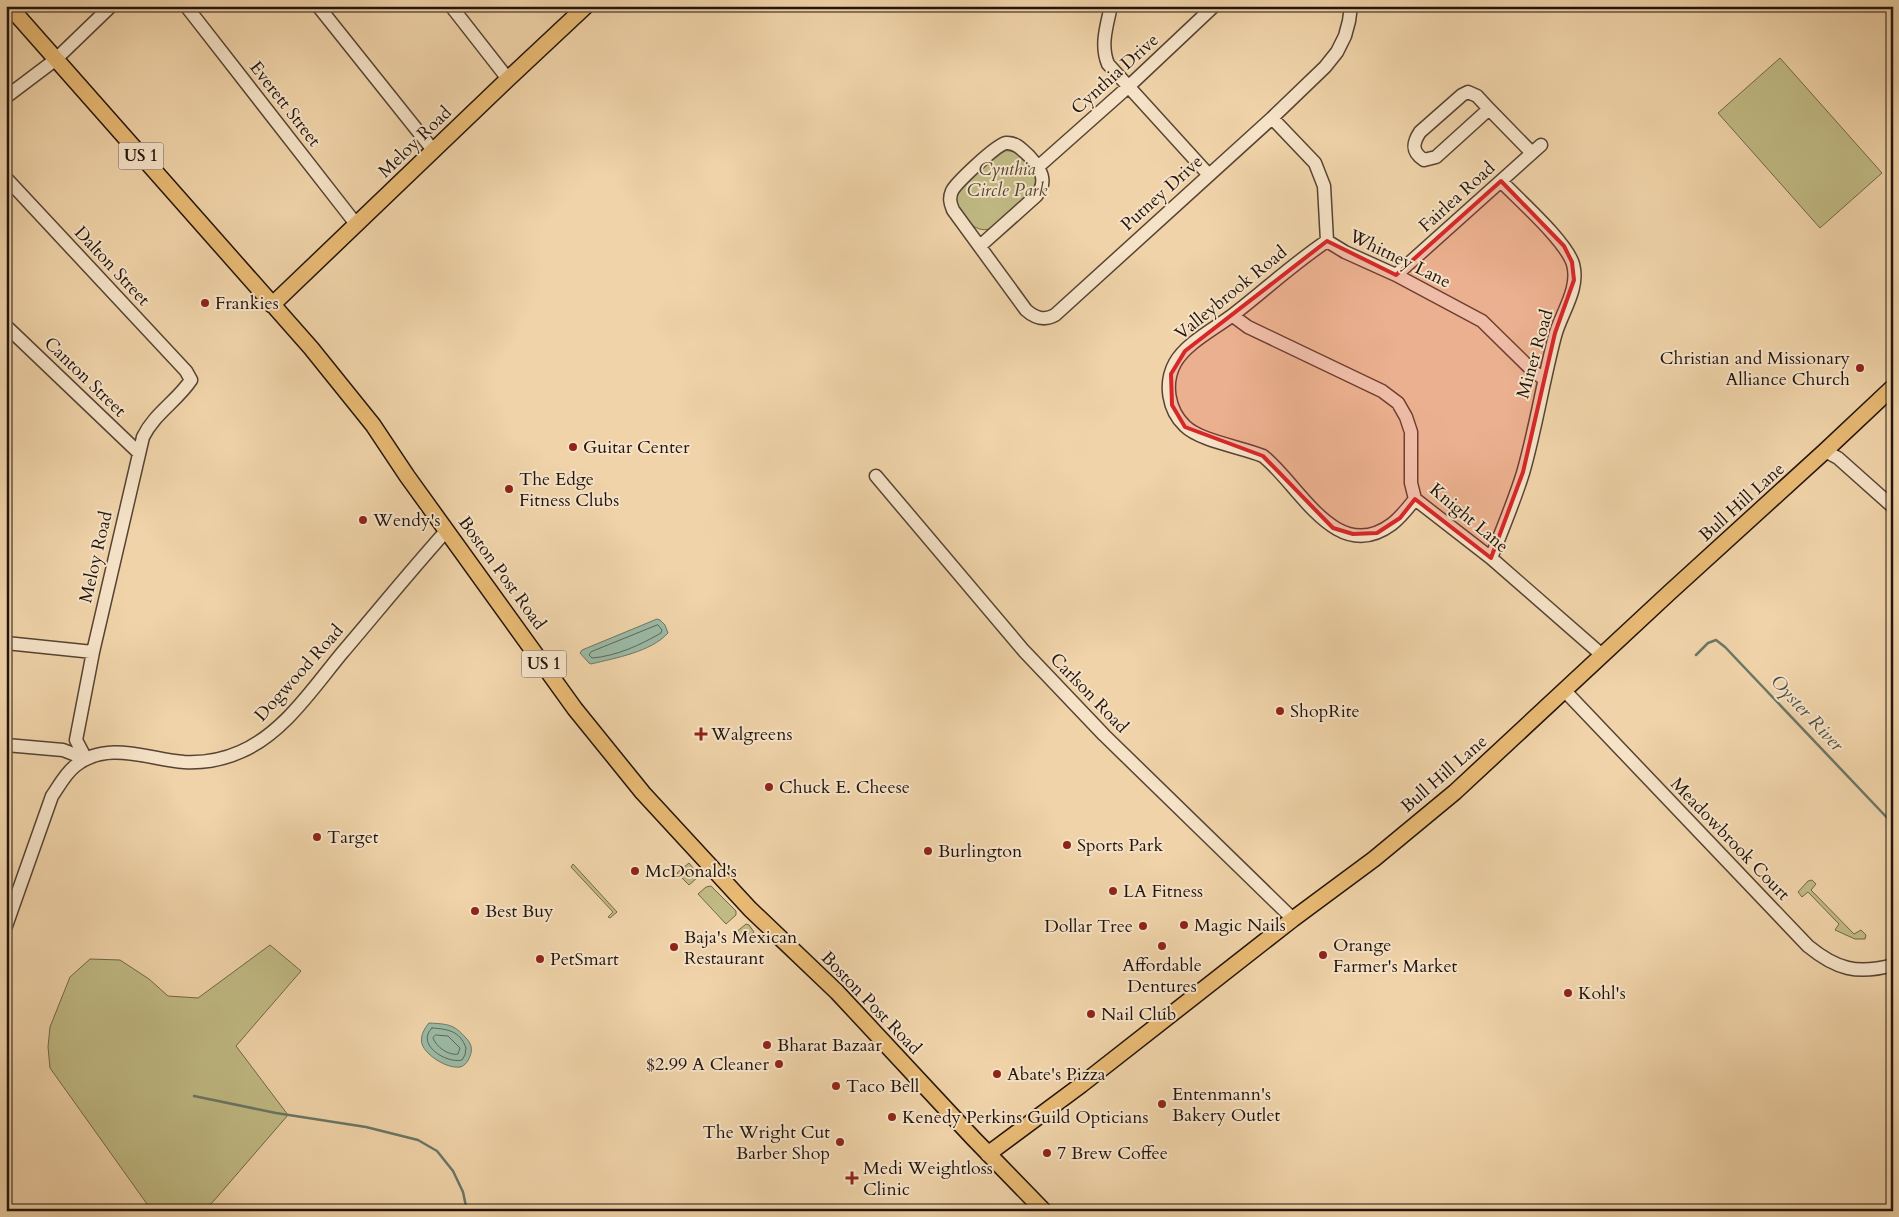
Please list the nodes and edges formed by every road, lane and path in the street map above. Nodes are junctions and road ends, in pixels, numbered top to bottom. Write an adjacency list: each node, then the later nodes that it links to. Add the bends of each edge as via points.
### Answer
1 (9, 6): 10 (main road, Boston Post Road / US 1)
2 (111, 6): 10 (street)
3 (186, 6): 21 (street, Everett Street)
4 (318, 6): 16 (street)
5 (451, 6): 11 (street)
6 (586, 6): 11 (main road, Meloy Road)
7 (1111, 6): 12 (street, via 1104,56)
8 (1214, 6): 12 (street, Cynthia Drive)
9 (1351, 6): 15 (street, Putney Drive, via 1345,36 1332,59)
10 (55, 60): 13 (street); 25 (main road, Boston Post Road / US 1)
11 (508, 79): 16 (main road, Meloy Road)
12 (1128, 87): 17 (street, Cynthia Drive); 18 (street)
13 (6, 97)
14 (1489, 109): 14 (street, via 1436,157 1424,160 1415,152 1415,140 1420,132 1465,93 1474,94); 20 (street, Fairlea Road, via 1536,149)
15 (1272, 118): 18 (street, Putney Drive); 22 (street, Whitney Lane, via 1315,163 1324,186)
16 (433, 150): 21 (main road, Meloy Road)
17 (1039, 166): 23 (street, via 1042,180 1038,193); 23 (street, via 1016,145 1003,144 954,188 951,205)
18 (1208, 174): 23 (street, Putney Drive, via 1050,318 1039,318 1026,310)
19 (6, 178): 29 (street, Dalton Street)
20 (1501, 181): 24 (street, Fairlea Road); 28 (street, Miner Road, via 1564,246 1574,271 1570,296 1555,334)
21 (356, 224): 25 (main road, Meloy Road)
22 (1328, 241): 24 (street, Whitney Lane); 26 (street, Valleybrook Road)
23 (980, 246)
24 (1396, 275): 28 (street, Whitney Lane, via 1482,321)
25 (272, 306): 36 (main road, Boston Post Road / US 1, via 352,397)
26 (1232, 316): 34 (street, Knight Lane, via 1398,402 1412,432 1411,483); 34 (street, Valleybrook Road, via 1184,351 1170,374 1172,405 1186,427 1193,433 1263,456 1325,522 1345,533 1369,535 1383,530 1400,518)
27 (6, 326): 32 (street, Canton Street)
28 (1544, 379): 37 (street, Miner Road, via 1523,472)
29 (191, 380): 32 (street, Meloy Road, via 148,426)
30 (1893, 387): 31 (main road, Bull Hill Lane)
31 (1825, 451): 35 (street, via 1838,458); 40 (main road, Bull Hill Lane)
32 (139, 454): 39 (street, Meloy Road)
33 (876, 476): 44 (street, Carlson Road, via 1024,651 1104,735)
34 (1416, 499): 37 (street, Knight Lane)
35 (1893, 507)
36 (447, 530): 43 (street, Dogwood Road, via 401,580 298,706 276,729 254,745 228,757 206,762 182,762 116,752); 47 (main road, Boston Post Road / US 1, via 576,709 643,793 750,909 837,992)
37 (1491, 558): 40 (street, Knight Lane)
38 (6, 643): 39 (street)
39 (93, 652): 43 (street, Meloy Road, via 76,740)
40 (1602, 656): 41 (main road, Bull Hill Lane)
41 (1564, 690): 44 (main road, Bull Hill Lane, via 1455,792 1374,859); 46 (street, Meadowbrook Court, via 1808,946 1827,961 1850,969 1872,970)
42 (6, 744): 43 (street, via 63,750)
43 (86, 758): 45 (street, Dogwood Road, via 69,772 52,796)
44 (1293, 919): 47 (main road, Bull Hill Lane)
45 (6, 926)
46 (1893, 965)
47 (988, 1154): 48 (main road, Boston Post Road / US 1)
48 (1044, 1211)

